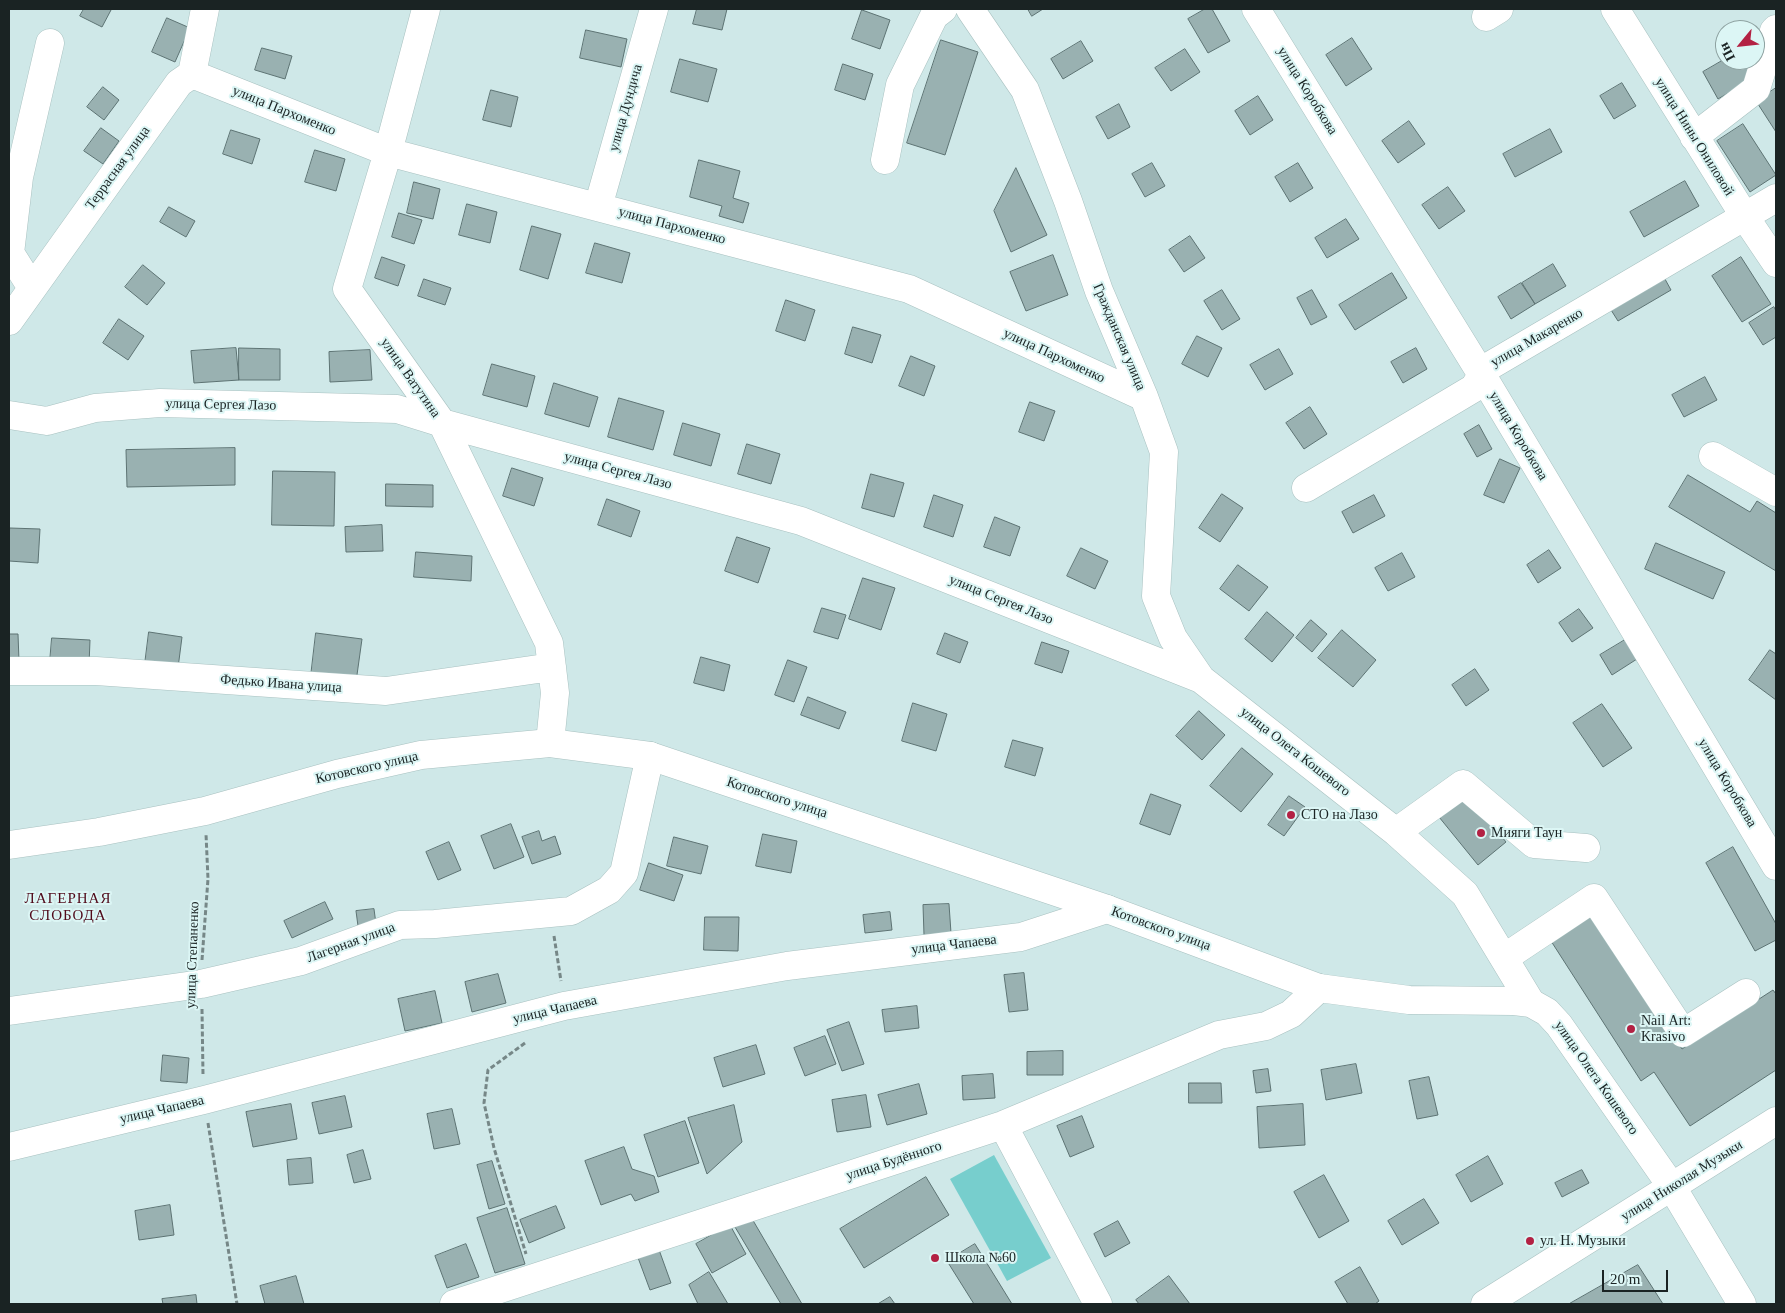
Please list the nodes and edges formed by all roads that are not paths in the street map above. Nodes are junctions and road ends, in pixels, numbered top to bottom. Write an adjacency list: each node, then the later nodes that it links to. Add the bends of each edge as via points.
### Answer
1 (205, 9): 10 (street)
2 (426, 9): 12 (street, улица Ватутина)
3 (654, 9): 15 (street, улица Дундича)
4 (943, 9): 13 (street, via 934,16 900,85)
5 (970, 9): 21 (street, Гражданская улица, via 1024,90 1099,291)
6 (1256, 9): 20 (street, улица Коробкова)
7 (1615, 9): 11 (street, улица Нины Ониловой)
8 (1776, 29): 11 (street, via 1756,89)
9 (50, 43): 18 (street, via 19,177 10,253)
10 (192, 74): 12 (street, улица Пархоменко); 18 (street, Террасная улица, via 179,83)
11 (1694, 137): 16 (street, улица Нины Ониловой)
12 (388, 152): 15 (street, улица Пархоменко); 23 (street, улица Ватутина, via 347,289)
13 (885, 160)
14 (1776, 198): 16 (street, улица Макаренко)
15 (598, 207): 21 (street, улица Пархоменко, via 909,289)
16 (1745, 217): 17 (street, улица Нины Ониловой); 20 (street, улица Макаренко, via 1486,368)
17 (1776, 263)
18 (32, 288): 19 (street, Террасная улица)
19 (9, 321)
20 (1482, 375): 25 (street, улица Макаренко, via 1474,388); 35 (street, улица Коробкова)
21 (1144, 397): 29 (street, Гражданская улица, via 1164,452 1156,596 1173,638)
22 (9, 415): 23 (street, улица Сергея Лазо, via 47,422 95,408 160,403 397,409)
23 (442, 424): 27 (street, улица Ватутина, via 549,644); 29 (street, улица Сергея Лазо, via 801,521)
24 (1713, 456): 26 (street)
25 (1306, 488)
26 (1776, 492)
27 (552, 667): 28 (street, Федько Ивана улица, via 386,692 96,671); 30 (street, улица Ватутина, via 556,693)
28 (9, 671)
29 (1201, 679): 32 (street, улица Олега Кошевого)
30 (550, 743): 31 (street, Котовского улица); 33 (street, Котовского улица, via 421,755 205,811 99,832)
31 (650, 756): 36 (street, Котовского улица); 41 (street, Лагерная улица, via 624,873 609,890 571,910 400,925 301,961 201,984)
32 (1396, 832): 34 (street, via 1464,784 1534,844); 37 (street, улица Олега Кошевого, via 1465,894)
33 (9, 845)
34 (1586, 848)
35 (1776, 866)
36 (1107, 909): 38 (street, Котовского улица); 44 (street, улица Чапаева, via 1021,937 787,966 564,1006)
37 (1504, 958): 39 (street, via 1594,898 1684,1033); 40 (street, улица Олега Кошевого)
38 (1319, 988): 40 (street, Котовского улица, via 1409,1000); 43 (street, улица Будённого, via 1291,1014 1266,1026 1219,1035)
39 (1746, 993)
40 (1531, 1003): 45 (street, улица Олега Кошевого, via 1559,1024)
41 (9, 1011)
42 (1776, 1121): 45 (street, улица Николая Музыки)
43 (1003, 1125): 46 (street, улица Будённого); 47 (street)
44 (9, 1147)
45 (1672, 1187): 48 (street, улица Николая Музыки); 49 (street, улица Олега Кошевого)
46 (456, 1304)
47 (1098, 1304)
48 (1485, 1304)
49 (1742, 1304)

